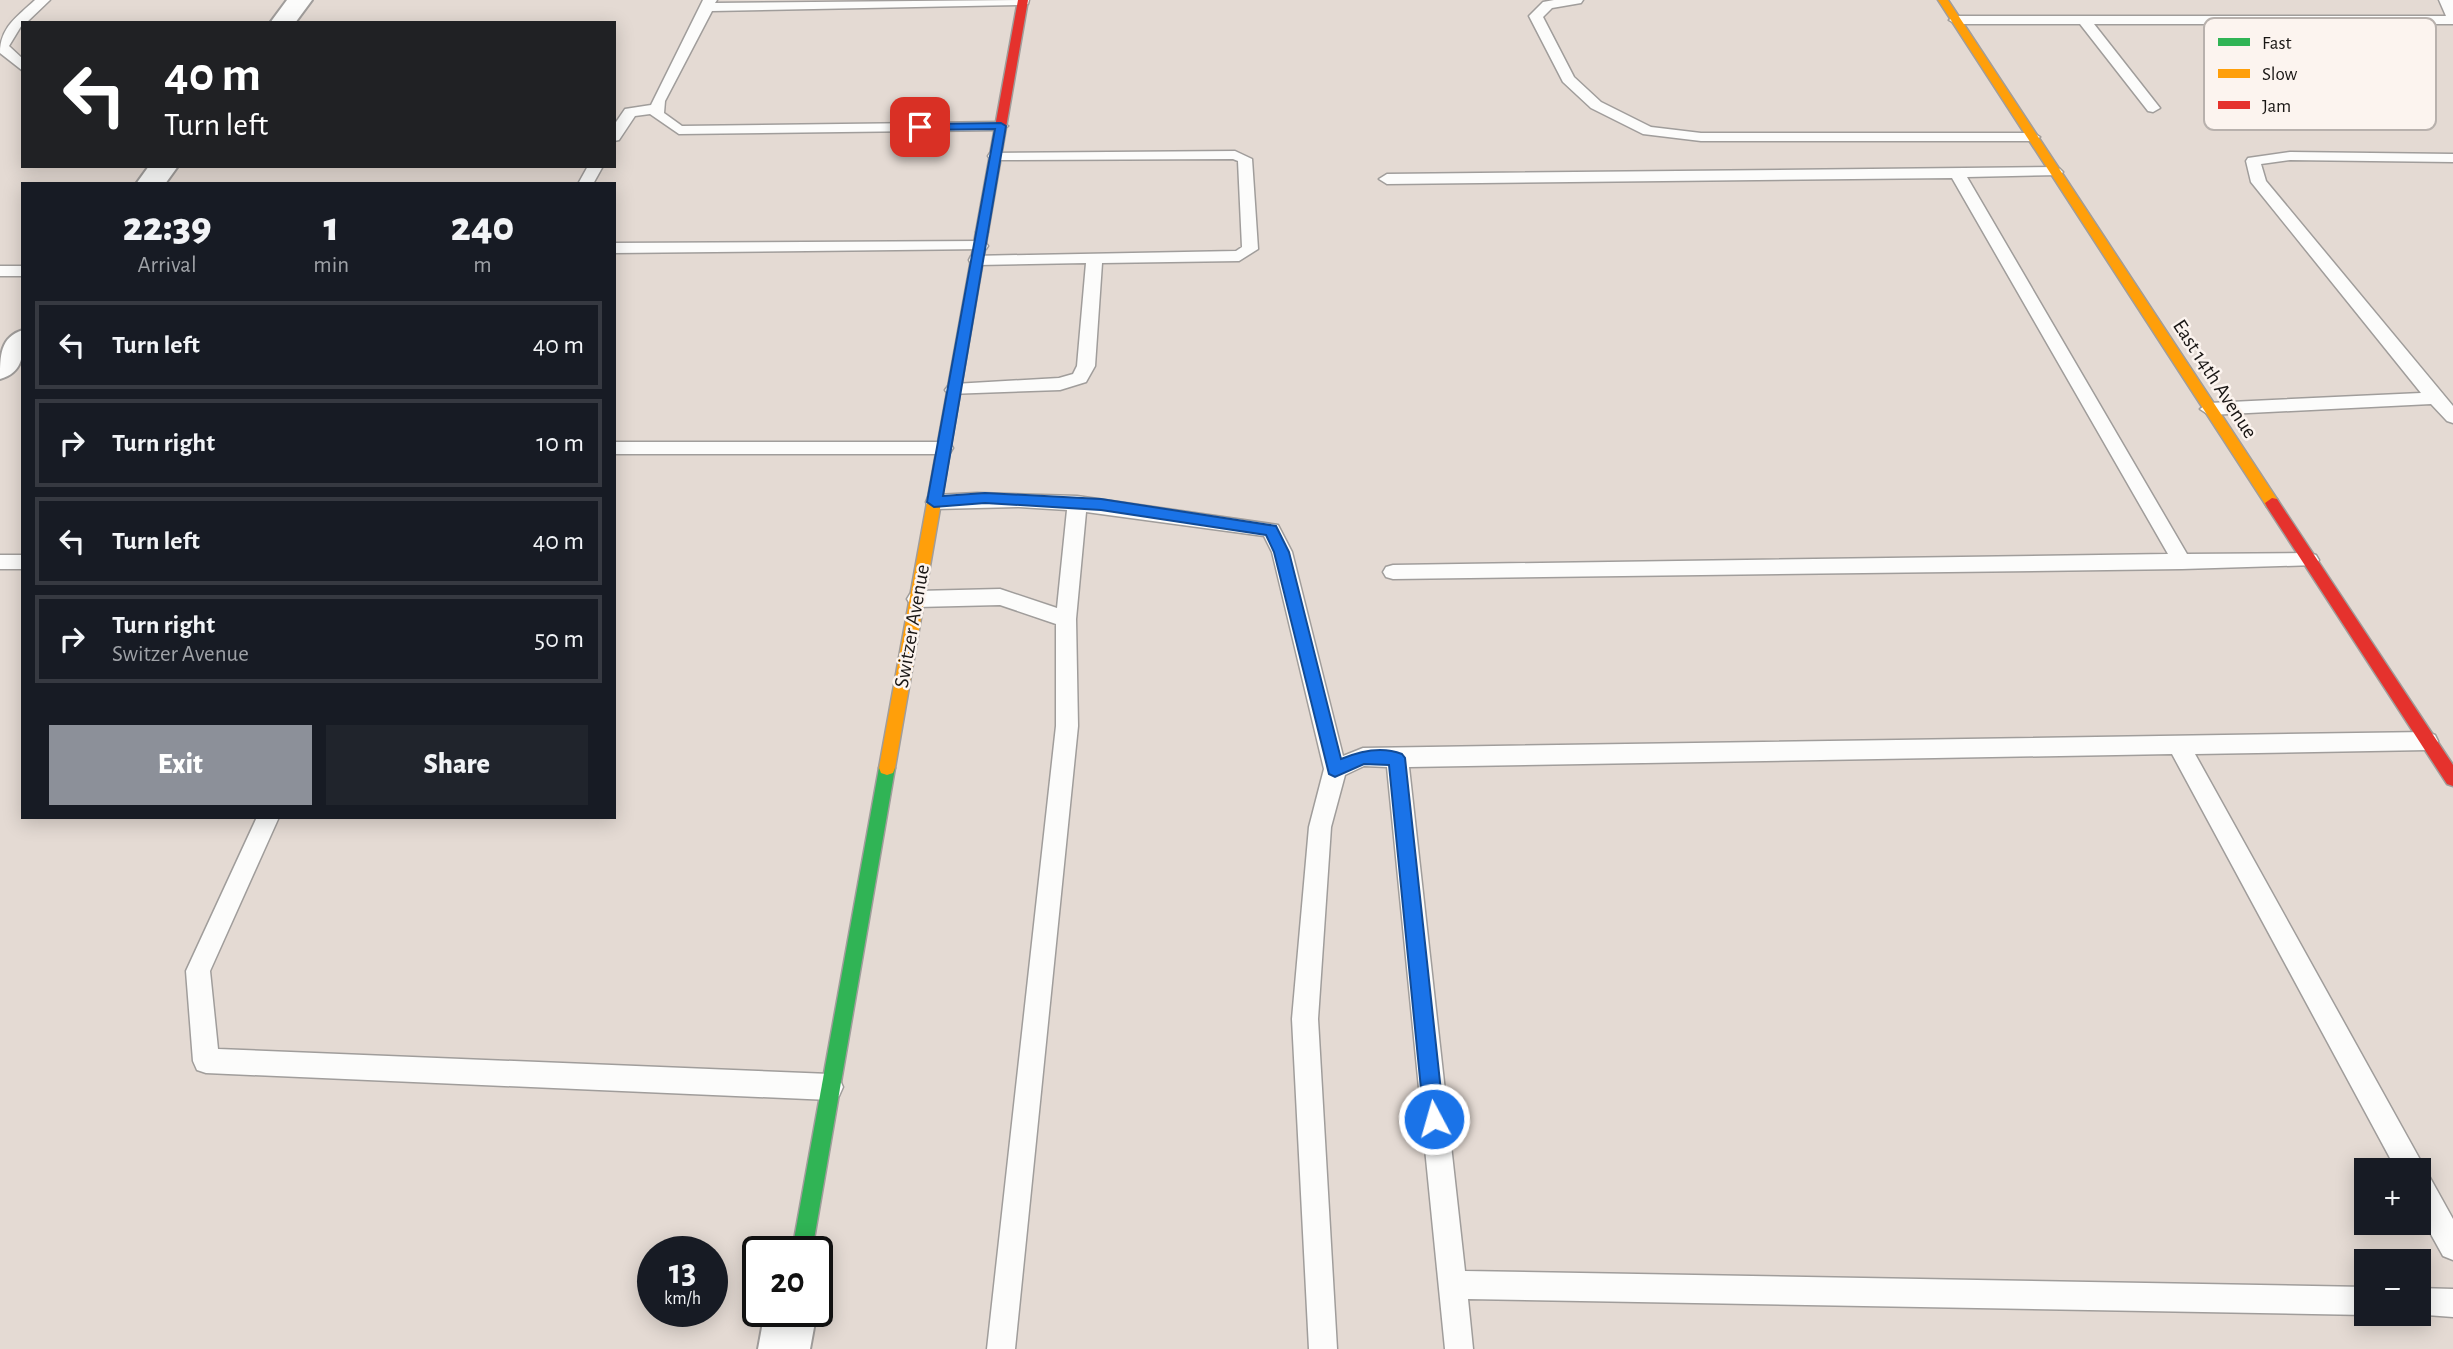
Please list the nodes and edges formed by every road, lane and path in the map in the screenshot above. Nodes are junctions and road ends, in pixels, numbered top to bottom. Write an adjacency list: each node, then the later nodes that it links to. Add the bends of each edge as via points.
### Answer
1 (43, 0): 13 (lane, via 12,29 2,47)
2 (300, 0): 12 (street)
3 (1023, 0): 7 (lane); 16 (street, Switzer Avenue)
4 (1576, 0): 18 (lane, via 1548,5 1536,16 1568,79 1596,105 1648,131 1701,137)
5 (1943, 0): 9 (street, East 14th Avenue)
6 (2446, 0): 8 (lane)
7 (709, 4): 15 (lane)
8 (2453, 19)
9 (1956, 20): 10 (lane); 18 (street, East 14th Avenue)
10 (2084, 20): 11 (lane); 14 (lane)
11 (2204, 20)
12 (284, 21)
13 (21, 65)
14 (2153, 108)
15 (657, 109): 16 (lane, via 657,115 679,130); 17 (lane, via 630,112)
16 (1001, 126): 19 (street, Switzer Avenue)
17 (616, 134)
18 (2032, 138): 22 (street, East 14th Avenue)
19 (995, 156): 27 (street, Switzer Avenue); 28 (lane, via 1235,155 1245,159 1250,249 1239,256)
20 (2453, 158): 34 (lane, via 2290,156 2253,161 2259,181)
21 (162, 168): 25 (street)
22 (2055, 172): 23 (lane); 35 (street, East 14th Avenue)
23 (1957, 173): 24 (lane); 44 (lane)
24 (1387, 179)
25 (152, 182)
26 (616, 248): 27 (lane)
27 (978, 253): 28 (lane); 33 (street, Switzer Avenue)
28 (1094, 259): 33 (lane, via 1086,366 1080,378 1059,384)
29 (0, 271): 30 (lane)
30 (21, 271)
31 (21, 342): 32 (street)
32 (0, 368)
33 (954, 390): 38 (street, Switzer Avenue)
34 (2435, 398): 35 (lane); 36 (lane)
35 (2210, 409): 41 (street, East 14th Avenue)
36 (2453, 417)
37 (616, 448): 38 (lane)
38 (944, 448): 39 (street, Switzer Avenue)
39 (934, 502): 40 (lane, via 985,498); 46 (street, Switzer Avenue)
40 (1077, 503): 47 (lane); 51 (lane, via 1271,530 1282,552)
41 (2309, 560): 44 (lane); 48 (street, East 14th Avenue)
42 (0, 562): 43 (lane)
43 (21, 562)
44 (2182, 562): 45 (lane)
45 (1393, 572)
46 (917, 599): 47 (lane, via 1000,597); 54 (street, Switzer Avenue)
47 (1066, 619): 65 (lane, via 1067,726)
48 (2427, 741): 49 (lane); 52 (street, East 14th Avenue)
49 (2179, 746): 50 (lane); 55 (lane)
50 (1396, 758): 51 (lane, via 1363,757); 59 (lane)
51 (1335, 769): 66 (lane, via 1320,827 1305,1019)
52 (2453, 779)
53 (267, 819): 54 (lane, via 198,971 206,1062)
54 (830, 1087): 57 (street, Switzer Avenue)
55 (2405, 1158)
56 (2431, 1206): 58 (lane)
57 (805, 1236)
58 (2453, 1246)
59 (1451, 1285): 60 (lane); 67 (lane)
60 (2354, 1301)
61 (2431, 1302): 62 (lane)
62 (2453, 1303)
63 (788, 1327): 64 (street)
64 (784, 1349)
65 (1001, 1349)
66 (1323, 1349)
67 (1459, 1349)

